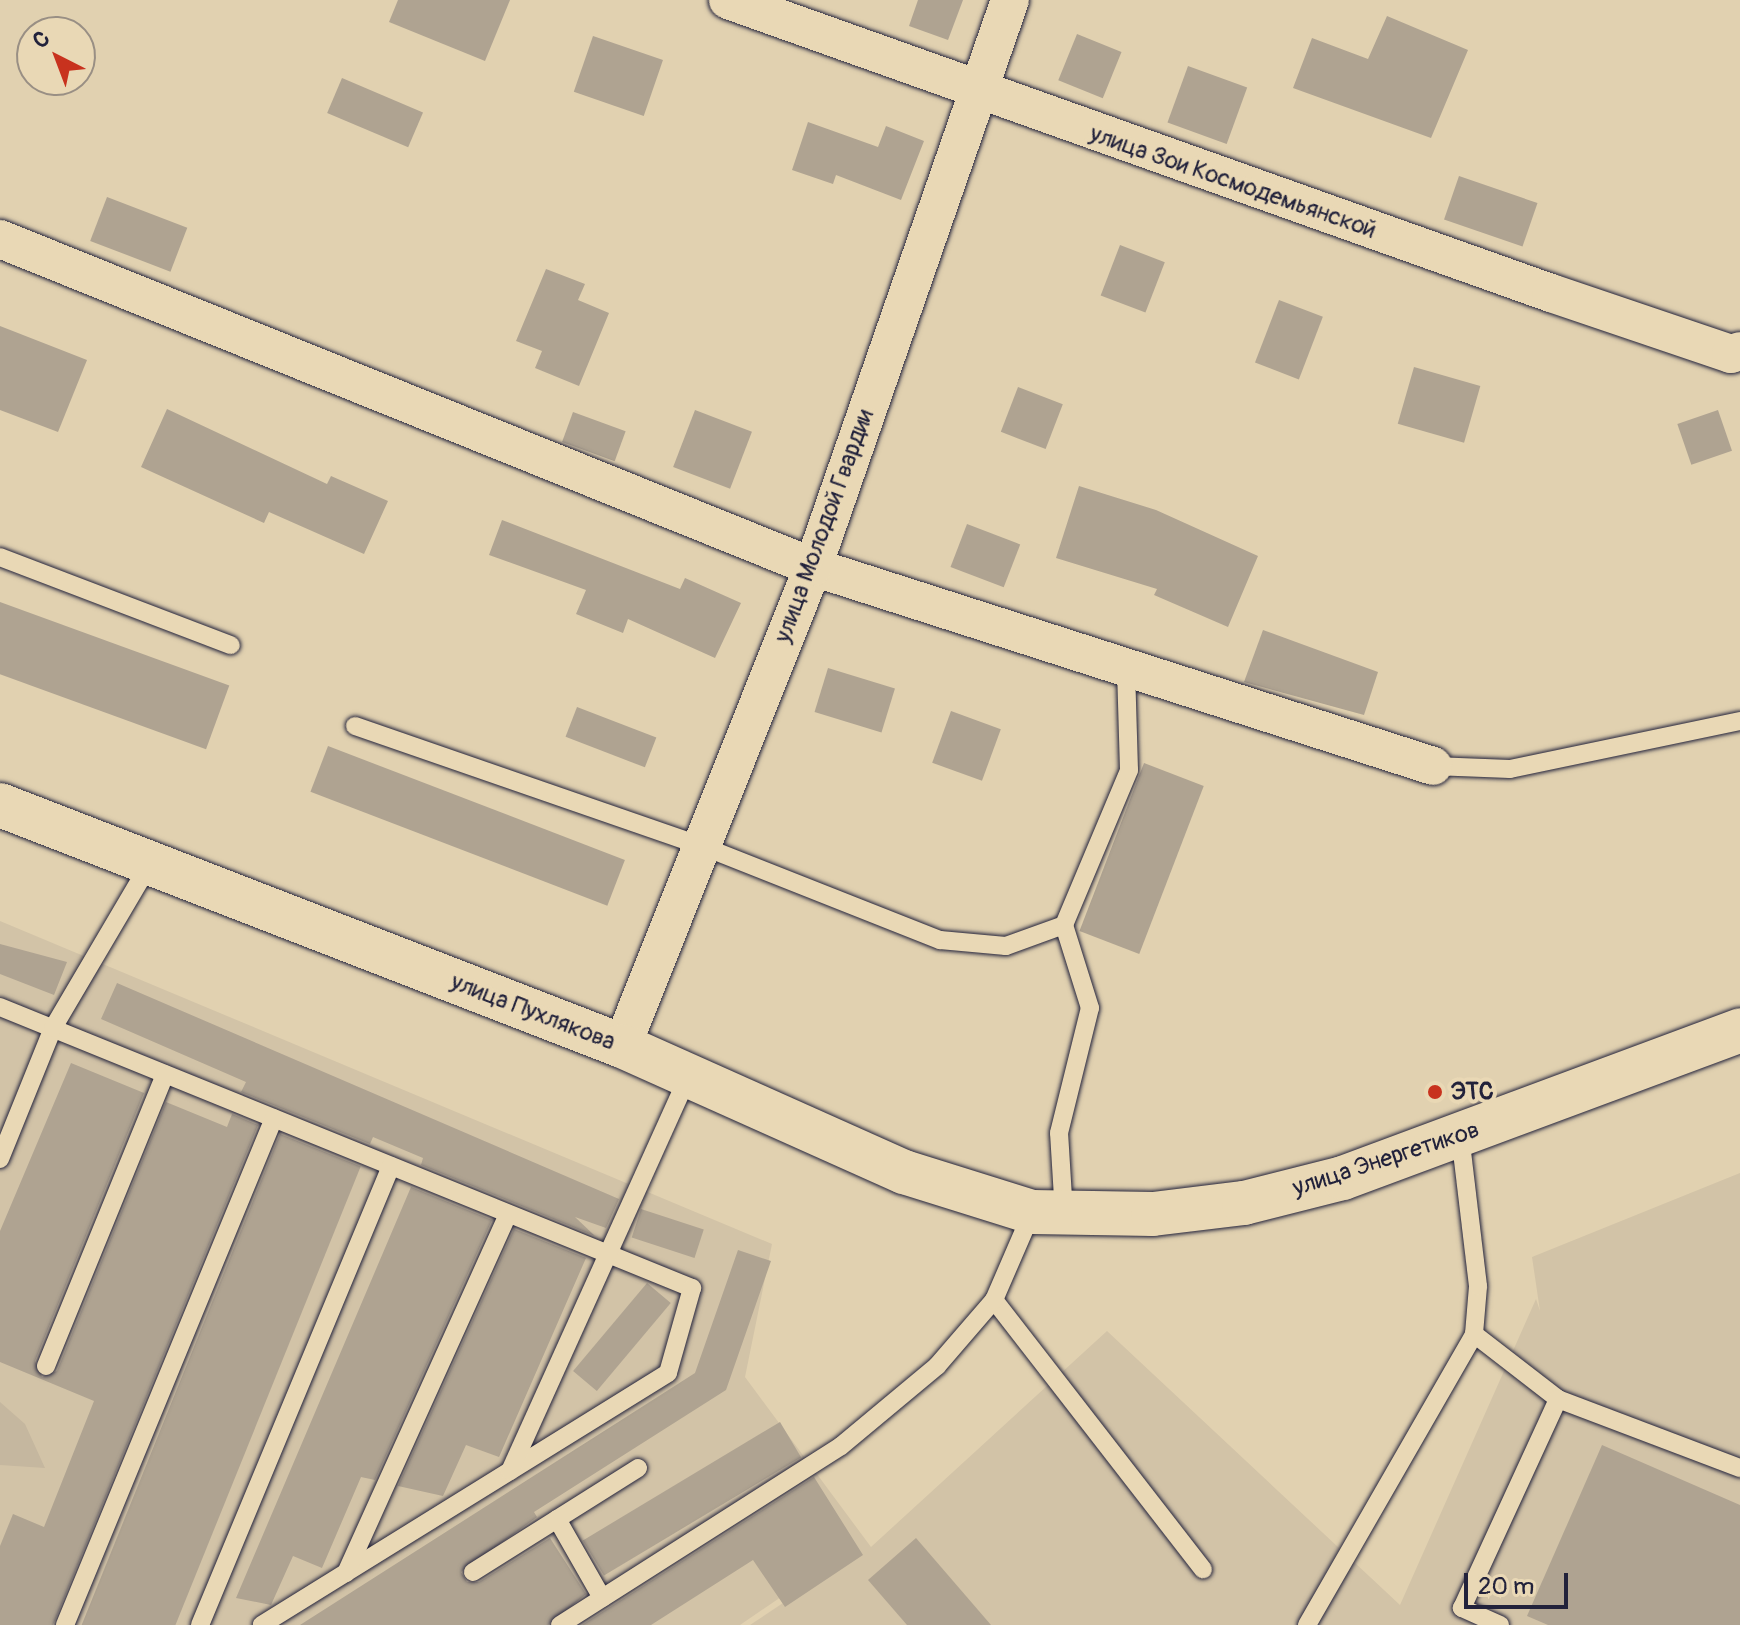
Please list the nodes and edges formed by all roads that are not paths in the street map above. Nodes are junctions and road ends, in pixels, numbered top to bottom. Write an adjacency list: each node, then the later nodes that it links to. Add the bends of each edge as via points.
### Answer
1 (728, 0): 3 (street, улица Зои Космодемьянской)
2 (1010, 0): 3 (street, улица Молодой Гвардии)
3 (974, 91): 5 (street, улица Зои Космодемьянской, via 1551,293 1731,354); 7 (street, улица Молодой Гвардии)
4 (0, 239): 7 (street)
5 (1740, 351)
6 (0, 557): 8 (lane)
7 (813, 567): 9 (street); 14 (street, улица Молодой Гвардии)
8 (231, 645)
9 (1126, 667): 12 (street); 16 (lane, via 1129,770)
10 (1740, 721): 12 (lane, via 1510,769)
11 (355, 726): 14 (lane)
12 (1433, 766)
13 (0, 805): 15 (street, улица Пухлякова)
14 (702, 846): 16 (lane, via 940,940 1006,946); 20 (street, улица Молодой Гвардии)
15 (149, 865): 18 (lane); 20 (street, улица Пухлякова)
16 (1064, 925): 27 (lane, via 1090,1008 1059,1133)
17 (0, 1007): 18 (lane)
18 (53, 1028): 21 (lane); 25 (lane)
19 (1740, 1030): 24 (street, улица Энергетиков)
20 (622, 1046): 22 (street, улица Пухлякова)
21 (165, 1074): 23 (lane); 32 (lane)
22 (689, 1074): 27 (street, улица Пухлякова, via 904,1172); 29 (lane)
23 (274, 1118): 26 (lane); 42 (lane)
24 (1460, 1135): 27 (street, улица Энергетиков, via 1343,1178 1244,1203); 31 (lane, via 1478,1286)
25 (0, 1159)
26 (391, 1166): 28 (lane); 43 (lane)
27 (1048, 1213): 30 (lane)
28 (508, 1214): 29 (lane); 40 (lane)
29 (606, 1254): 36 (lane); 36 (lane, via 692,1288 668,1373)
30 (994, 1300): 38 (lane); 41 (lane, via 937,1366 841,1446)
31 (1474, 1334): 33 (lane); 46 (lane)
32 (46, 1366)
33 (1558, 1399): 35 (lane); 47 (lane, via 1462,1608)
34 (638, 1468): 37 (lane)
35 (1740, 1468)
36 (510, 1471): 40 (lane)
37 (557, 1519): 39 (lane); 41 (lane)
38 (1203, 1569)
39 (473, 1572)
40 (346, 1573): 44 (lane)
41 (602, 1598): 45 (lane)
42 (65, 1625)
43 (200, 1625)
44 (262, 1625)
45 (560, 1625)
46 (1307, 1625)
47 (1500, 1625)

